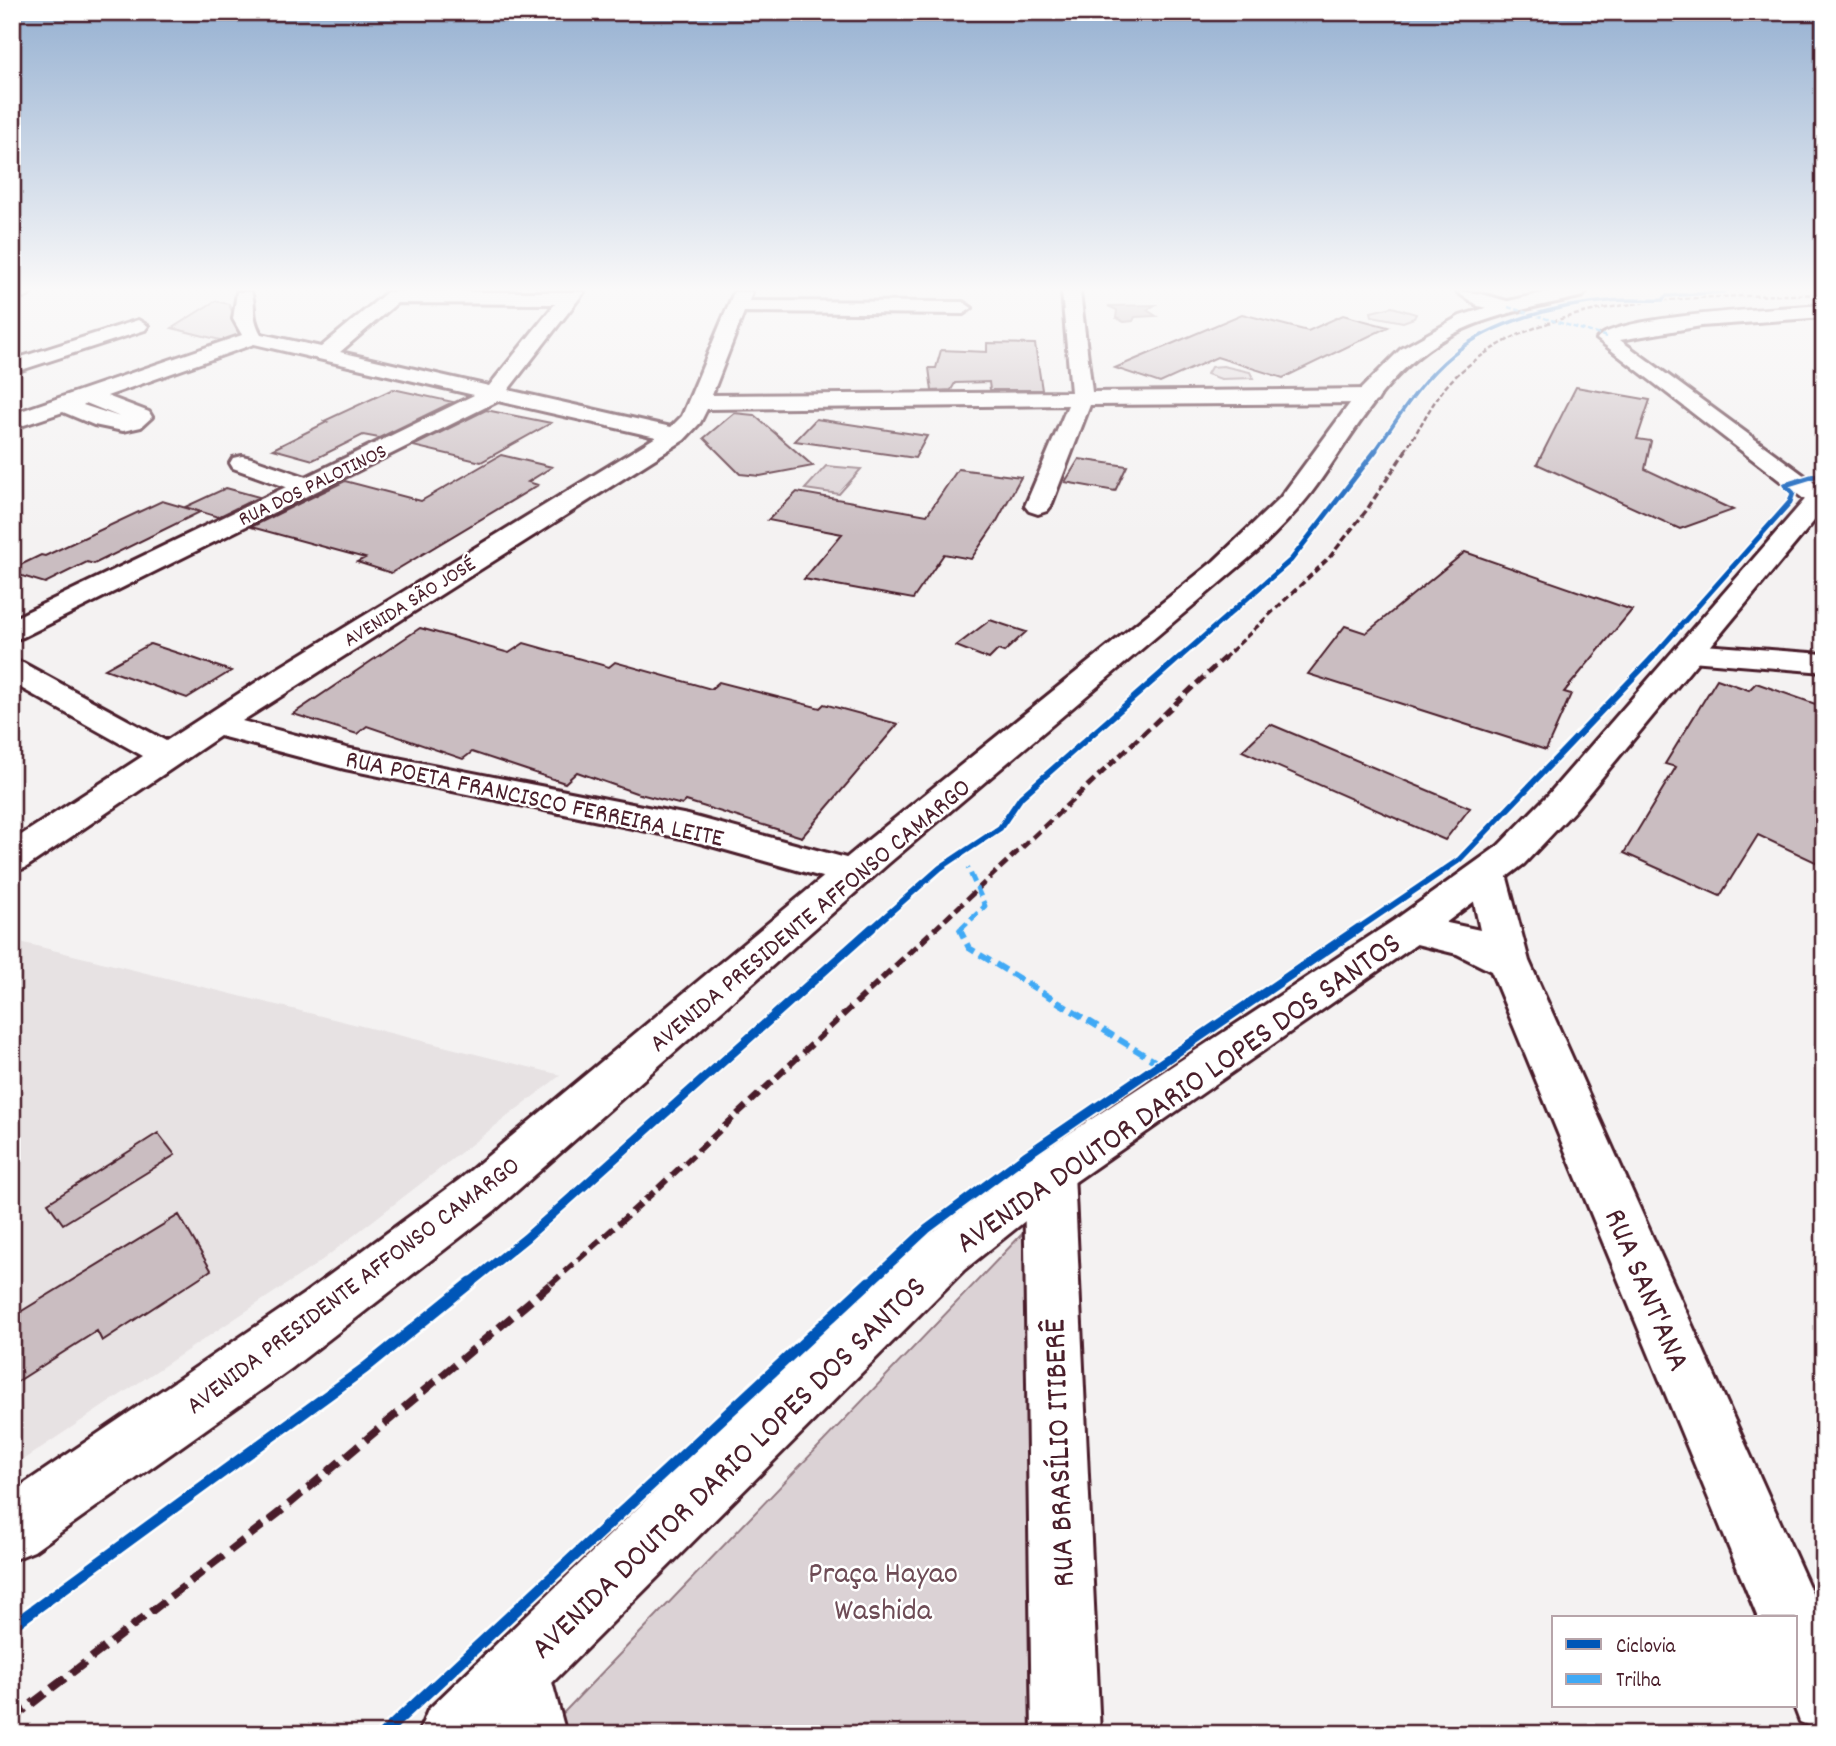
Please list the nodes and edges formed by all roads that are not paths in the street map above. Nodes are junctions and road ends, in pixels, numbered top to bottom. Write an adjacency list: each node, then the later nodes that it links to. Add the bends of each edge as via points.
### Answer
1 (151, 373): 12 (street)
2 (405, 373): 9 (street)
3 (510, 373): 9 (street, RUA DOS PALOTINOS)
4 (710, 373): 13 (street, AVENIDA SÃO JOSÉ)
5 (1079, 373): 11 (street)
6 (1386, 373): 10 (street, AVENIDA PRESIDENTE AFFONSO CAMARGO)
7 (1654, 373): 18 (street)
8 (21, 379): 12 (street)
9 (494, 394): 15 (street); 17 (street, RUA DOS PALOTINOS)
10 (1368, 396): 11 (street); 27 (street, AVENIDA PRESIDENTE AFFONSO CAMARGO, via 1306,482 1255,539)
11 (1082, 398): 13 (street); 19 (street)
12 (74, 400): 14 (street)
13 (698, 402): 15 (street, AVENIDA SÃO JOSÉ, via 688,424)
14 (12, 422)
15 (676, 435): 24 (street, AVENIDA SÃO JOSÉ)
16 (242, 463): 17 (street)
17 (307, 486): 20 (street, RUA DOS PALOTINOS)
18 (1821, 495): 21 (street, AVENIDA DOUTOR DARIO LOPES DOS SANTOS)
19 (1038, 506)
20 (12, 631)
21 (1690, 653): 22 (street); 28 (street, AVENIDA DOUTOR DARIO LOPES DOS SANTOS, via 1534,832)
22 (1824, 663)
23 (12, 670): 25 (street)
24 (214, 723): 25 (street, AVENIDA SÃO JOSÉ); 27 (street, RUA POETA FRANCISCO FERREIRA LEITE, via 345,758 688,827)
25 (166, 755): 26 (street, AVENIDA SÃO JOSÉ)
26 (12, 859)
27 (855, 873): 32 (street, AVENIDA PRESIDENTE AFFONSO CAMARGO, via 427,1234)
28 (1487, 874): 29 (street, AVENIDA DOUTOR DARIO LOPES DOS SANTOS); 30 (street, RUA SANT'ANA)
29 (1410, 929): 30 (street, via 1467,941); 31 (street, AVENIDA DOUTOR DARIO LOPES DOS SANTOS)
30 (1508, 961): 33 (street, RUA SANT'ANA)
31 (1049, 1173): 35 (street, AVENIDA DOUTOR DARIO LOPES DOS SANTOS, via 946,1253 888,1306); 39 (street, RUA BRASÍLIO ITIBERÊ)
32 (12, 1529)
33 (1789, 1616)
34 (1798, 1637): 36 (street)
35 (516, 1671): 37 (street, AVENIDA DOUTOR DARIO LOPES DOS SANTOS); 38 (street)
36 (1824, 1698)
37 (452, 1734)
38 (532, 1734)
39 (1066, 1734)

